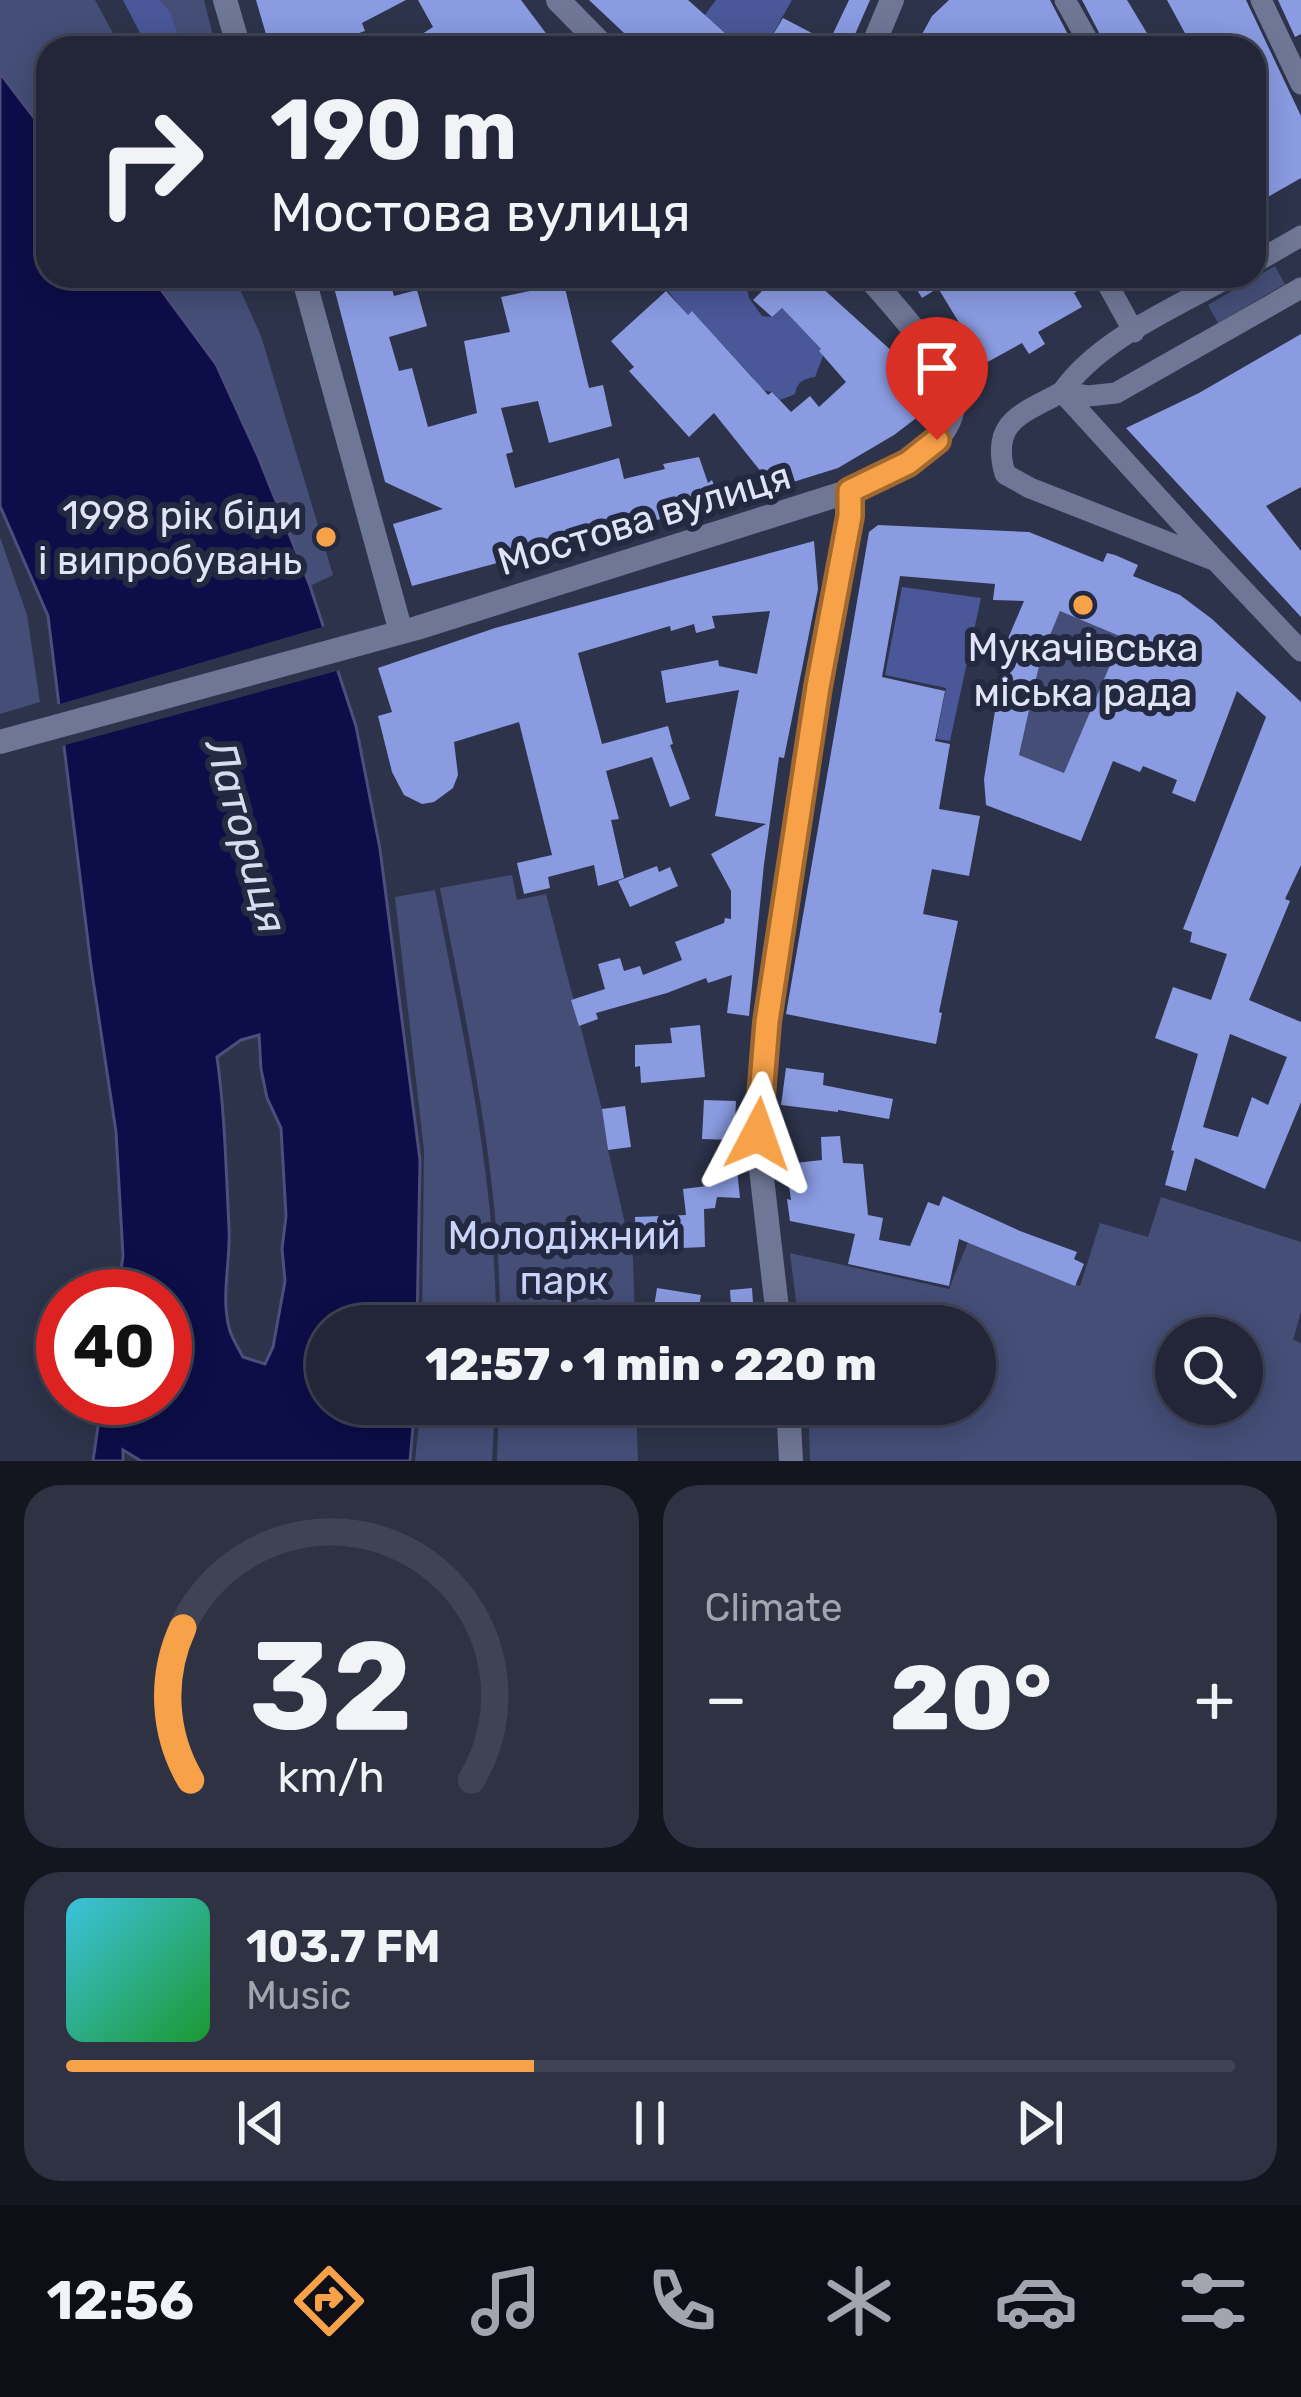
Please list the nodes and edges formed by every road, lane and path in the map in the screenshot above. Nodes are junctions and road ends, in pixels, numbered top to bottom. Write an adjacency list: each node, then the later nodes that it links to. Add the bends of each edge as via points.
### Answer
1 (225, 0): 6 (street)
2 (558, 0): 7 (street)
3 (892, 0): 8 (street)
4 (1065, 0): 9 (street)
5 (1261, 0): 10 (street)
6 (236, 36)
7 (593, 36)
8 (877, 36)
9 (1085, 36)
10 (1301, 84)
11 (1301, 236): 12 (street)
12 (1266, 256)
13 (306, 288): 22 (street)
14 (878, 288): 20 (street, Мостова вулиця, via 945,377 952,409 937,440)
15 (1110, 288): 18 (street)
16 (1209, 288): 18 (street)
17 (1301, 288): 19 (street, via 1116,393)
18 (1134, 332): 19 (street, via 1096,354)
19 (1062, 392): 21 (street); 21 (street, via 1003,434 1005,474)
20 (850, 491): 22 (street, Мостова вулиця); 25 (street, via 759,1090)
21 (1216, 562): 23 (street)
22 (401, 632): 24 (street, Мостова вулиця)
23 (1301, 651)
24 (0, 742)
25 (776, 1305)
26 (789, 1425): 27 (street)
27 (791, 1461)

